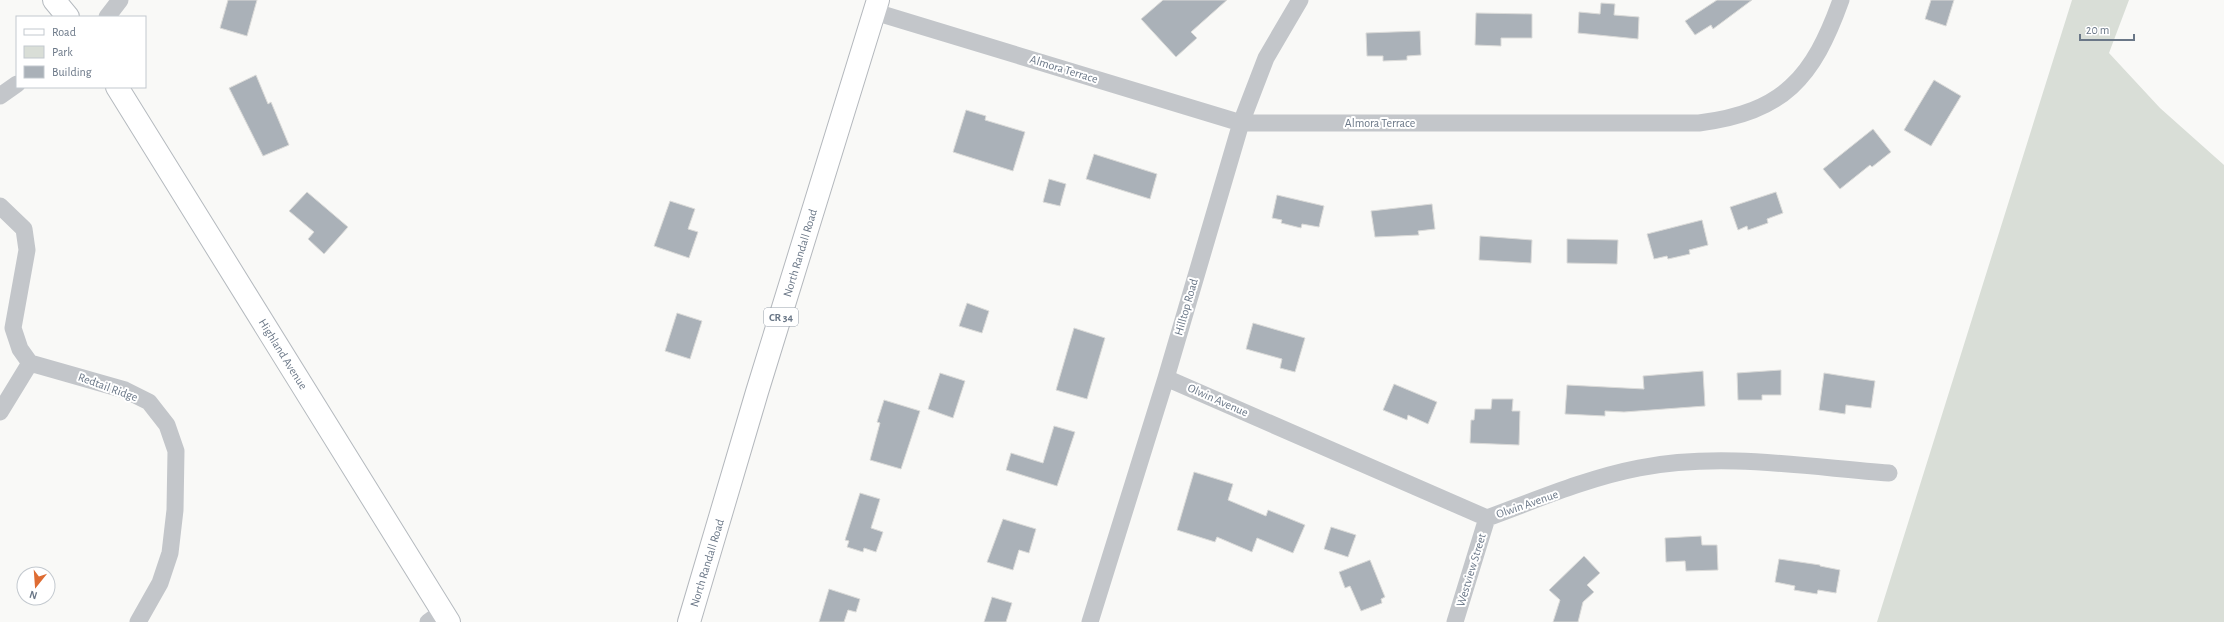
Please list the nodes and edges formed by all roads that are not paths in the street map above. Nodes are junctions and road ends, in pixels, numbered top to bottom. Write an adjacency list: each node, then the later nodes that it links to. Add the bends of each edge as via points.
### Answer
1 (54, 0): 6 (main road)
2 (120, 0): 7 (street)
3 (1300, 0): 11 (street, Hilltop Road, via 1266,58)
4 (1841, 0): 11 (street, Almora Terrace, via 1822,48 1797,81 1775,100 1762,107 1725,119 1699,123)
5 (877, 6): 11 (street, Almora Terrace); 20 (main road, North Randall Road / CR 34)
6 (67, 16)
7 (108, 16)
8 (16, 85): 10 (street)
9 (118, 88): 18 (main road, Highland Avenue)
10 (0, 96)
11 (1241, 123): 14 (street, Hilltop Road)
12 (0, 206): 13 (street, via 24,229 27,250 13,328 20,349)
13 (30, 362): 15 (street); 19 (street, Redtail Ridge, via 125,390 149,402 167,425 176,451 175,510 170,552 160,583)
14 (1166, 378): 17 (street, Olwin Avenue); 21 (street, Hilltop Road)
15 (0, 412)
16 (1889, 473): 17 (street, Olwin Avenue, via 1735,461 1664,464 1614,474)
17 (1487, 518): 22 (street, Westview Street)
18 (440, 618)
19 (138, 622)
20 (689, 622)
21 (1090, 622)
22 (1455, 622)

